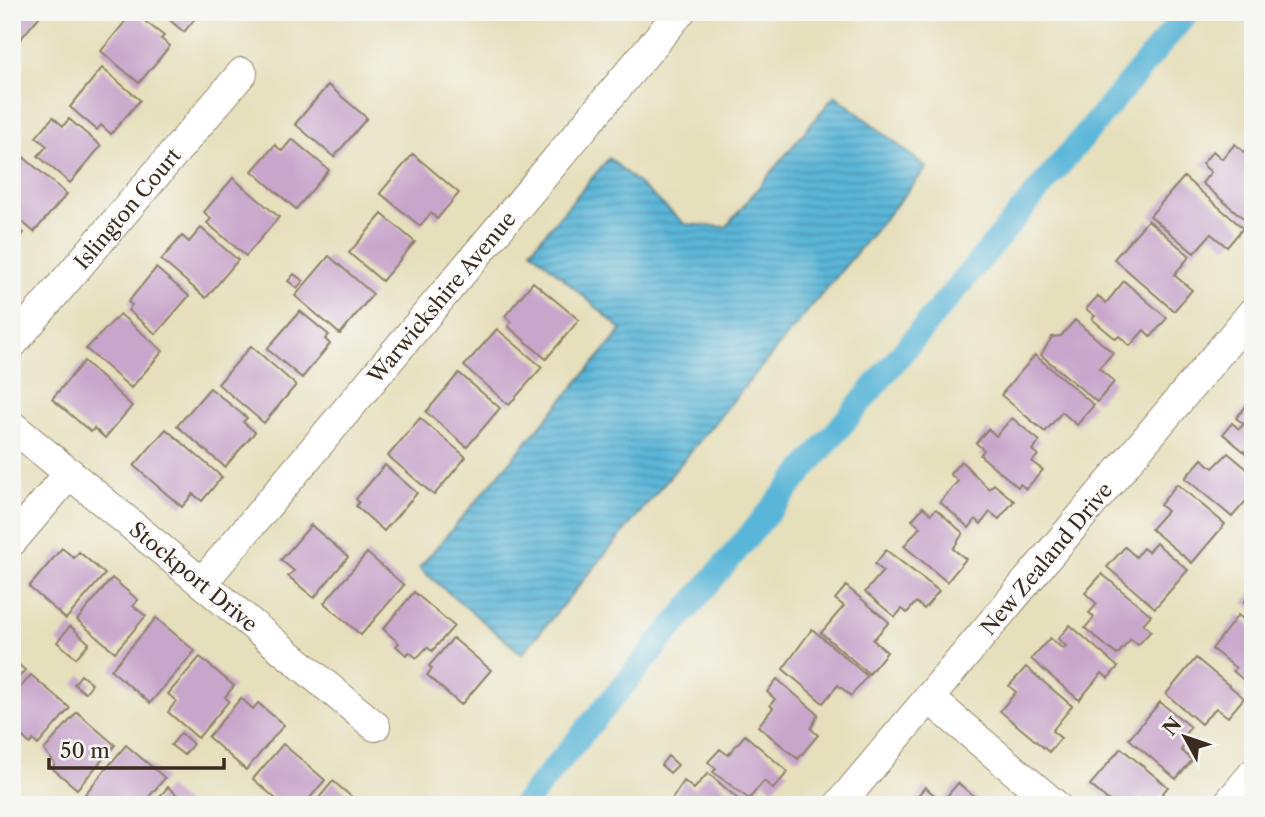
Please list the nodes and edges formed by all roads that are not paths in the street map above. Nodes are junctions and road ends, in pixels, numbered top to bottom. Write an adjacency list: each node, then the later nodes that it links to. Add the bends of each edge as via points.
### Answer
1 (680, 12): 8 (street, Warwickshire Avenue)
2 (242, 72): 4 (street, Islington Court)
3 (1253, 312): 9 (street, New Zealand Drive)
4 (12, 344)
5 (12, 426): 6 (street, Stockport Drive)
6 (70, 473): 7 (street); 8 (street, Stockport Drive)
7 (12, 541)
8 (202, 583): 10 (street, Stockport Drive)
9 (929, 698): 12 (street, New Zealand Drive); 13 (street)
10 (375, 726)
11 (1253, 774): 14 (street)
12 (839, 805)
13 (1055, 805)
14 (1227, 805)

